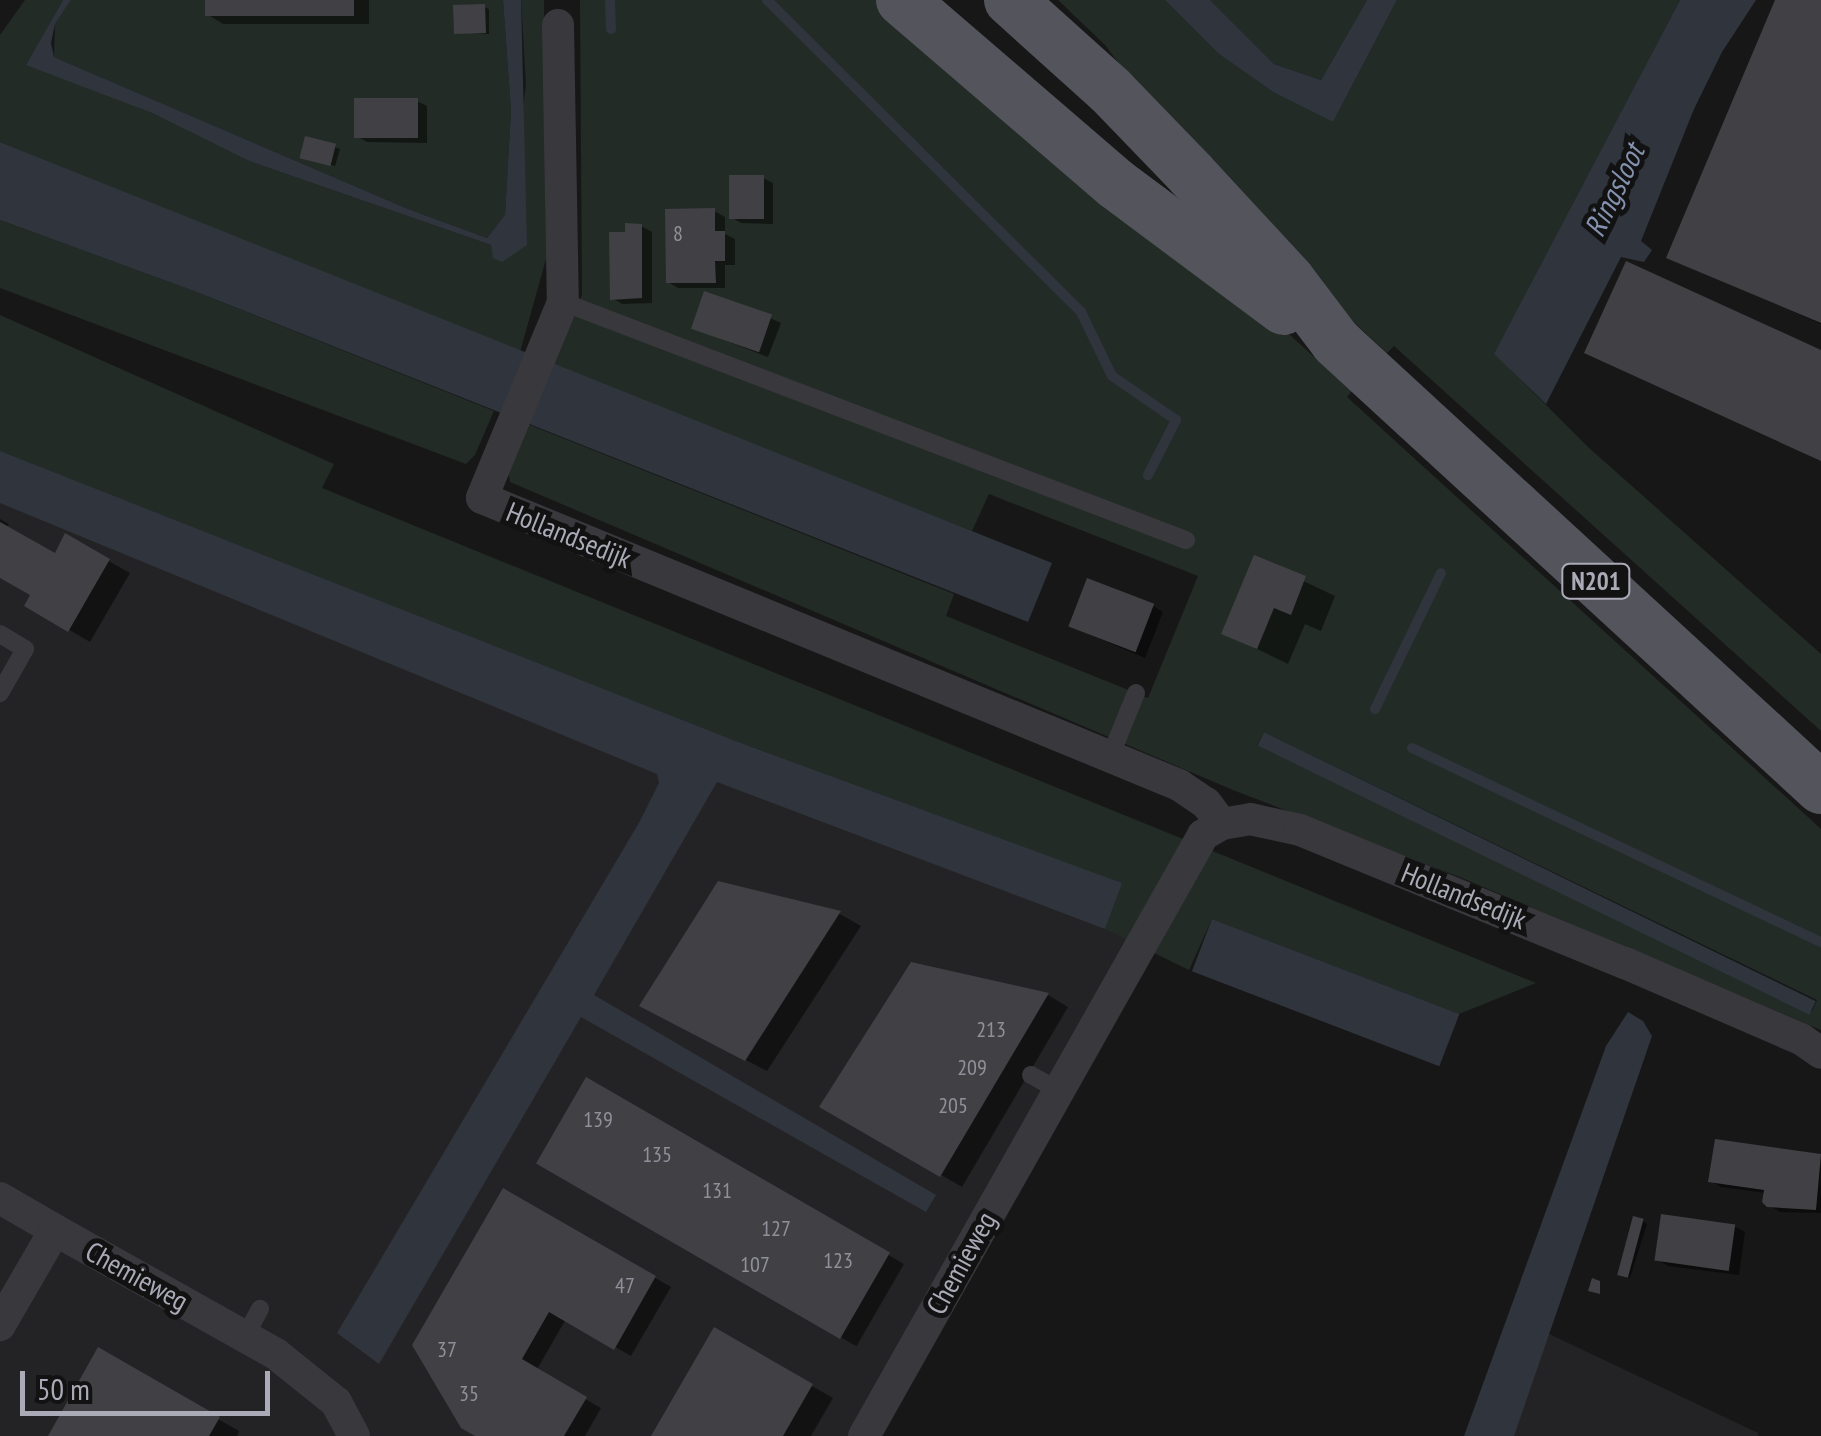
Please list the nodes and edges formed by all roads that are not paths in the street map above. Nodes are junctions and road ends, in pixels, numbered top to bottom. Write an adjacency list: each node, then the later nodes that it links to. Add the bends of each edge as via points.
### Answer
1 (902, 0): 5 (main road, N201, via 1116,184)
2 (1010, 0): 5 (main road, N201, via 1164,146)
3 (558, 25): 4 (street, Hollandsedijk)
4 (563, 302): 6 (lane); 10 (street, Hollandsedijk, via 482,498)
5 (1336, 342): 11 (main road, N201)
6 (1186, 540)
7 (0, 634): 8 (lane, via 26,649)
8 (0, 693)
9 (1136, 693): 10 (lane)
10 (1110, 758): 12 (street, Hollandsedijk, via 1194,792)
11 (1821, 788)
12 (1222, 824): 13 (street, Hollandsedijk, via 1250,819 1300,830 1625,963); 18 (street, Chemieweg, via 1203,835 1044,1083)
13 (1821, 1053)
14 (0, 1198): 15 (street, Chemieweg)
15 (55, 1230): 16 (street); 17 (street, Chemieweg, via 252,1323 336,1402)
16 (0, 1325)
17 (354, 1436)
18 (864, 1436)

